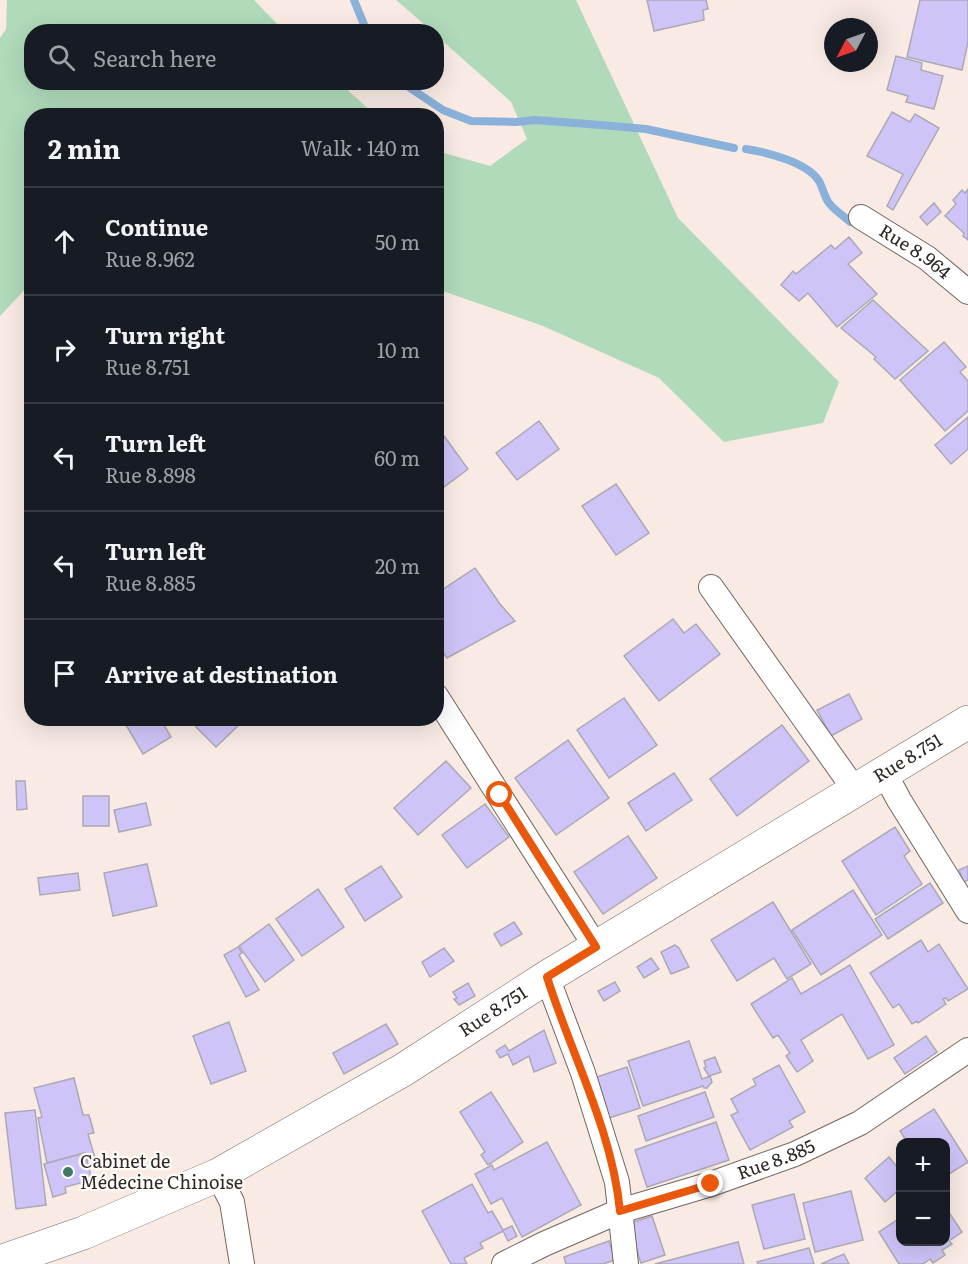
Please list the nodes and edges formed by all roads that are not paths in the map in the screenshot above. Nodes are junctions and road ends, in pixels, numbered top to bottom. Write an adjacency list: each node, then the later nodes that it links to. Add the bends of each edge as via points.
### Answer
1 (861, 217): 2 (street, Rue 8.964, via 927,258)
2 (968, 292)
3 (711, 586): 7 (street)
4 (444, 709): 9 (street)
5 (968, 722): 6 (main road, Rue 8.751)
6 (884, 772): 7 (main road, Rue 8.751); 8 (street)
7 (855, 790): 9 (main road, Rue 8.751)
8 (968, 911)
9 (596, 947): 10 (main road, Rue 8.751)
10 (547, 977): 12 (main road, Rue 8.751, via 403,1070); 13 (street, via 583,1073 617,1182)
11 (968, 1050): 13 (street, Rue 8.885, via 860,1123 795,1154)
12 (218, 1175): 14 (main road, Rue 8.751, via 83,1233); 15 (street, via 232,1202)
13 (620, 1211): 16 (street, Rue 8.885); 17 (street)
14 (0, 1262)
15 (242, 1264)
16 (504, 1264)
17 (626, 1264)

